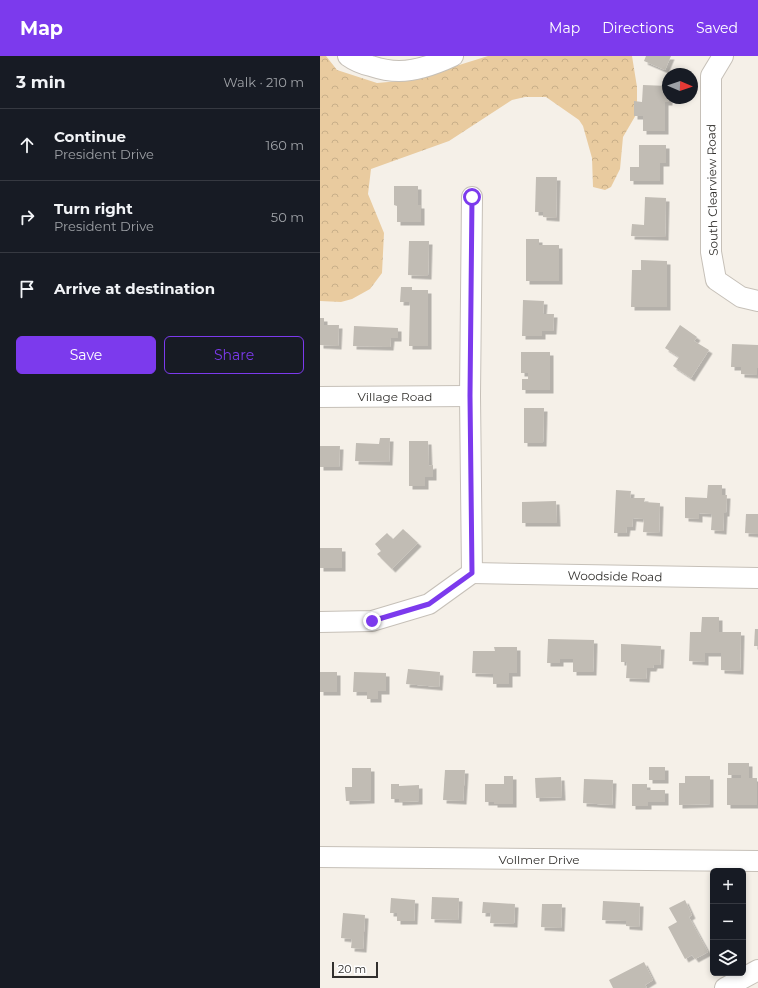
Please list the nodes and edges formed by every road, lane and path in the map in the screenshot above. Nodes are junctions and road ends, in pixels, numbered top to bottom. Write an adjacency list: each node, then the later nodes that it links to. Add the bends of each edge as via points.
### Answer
1 (348, 56): 2 (street, via 366,65 400,71 440,62)
2 (453, 56)
3 (723, 56): 5 (street, South Clearview Road, via 710,76 711,252 716,280 740,297)
4 (472, 197): 6 (street)
5 (758, 301)
6 (470, 396): 7 (street, Village Road); 8 (street)
7 (320, 397)
8 (472, 573): 9 (street, Woodside Road); 10 (street, via 429,604 372,621)
9 (758, 578)
10 (320, 622)
11 (320, 857): 12 (street, Vollmer Drive)
12 (758, 861)
13 (758, 970): 14 (street)
14 (725, 988)

